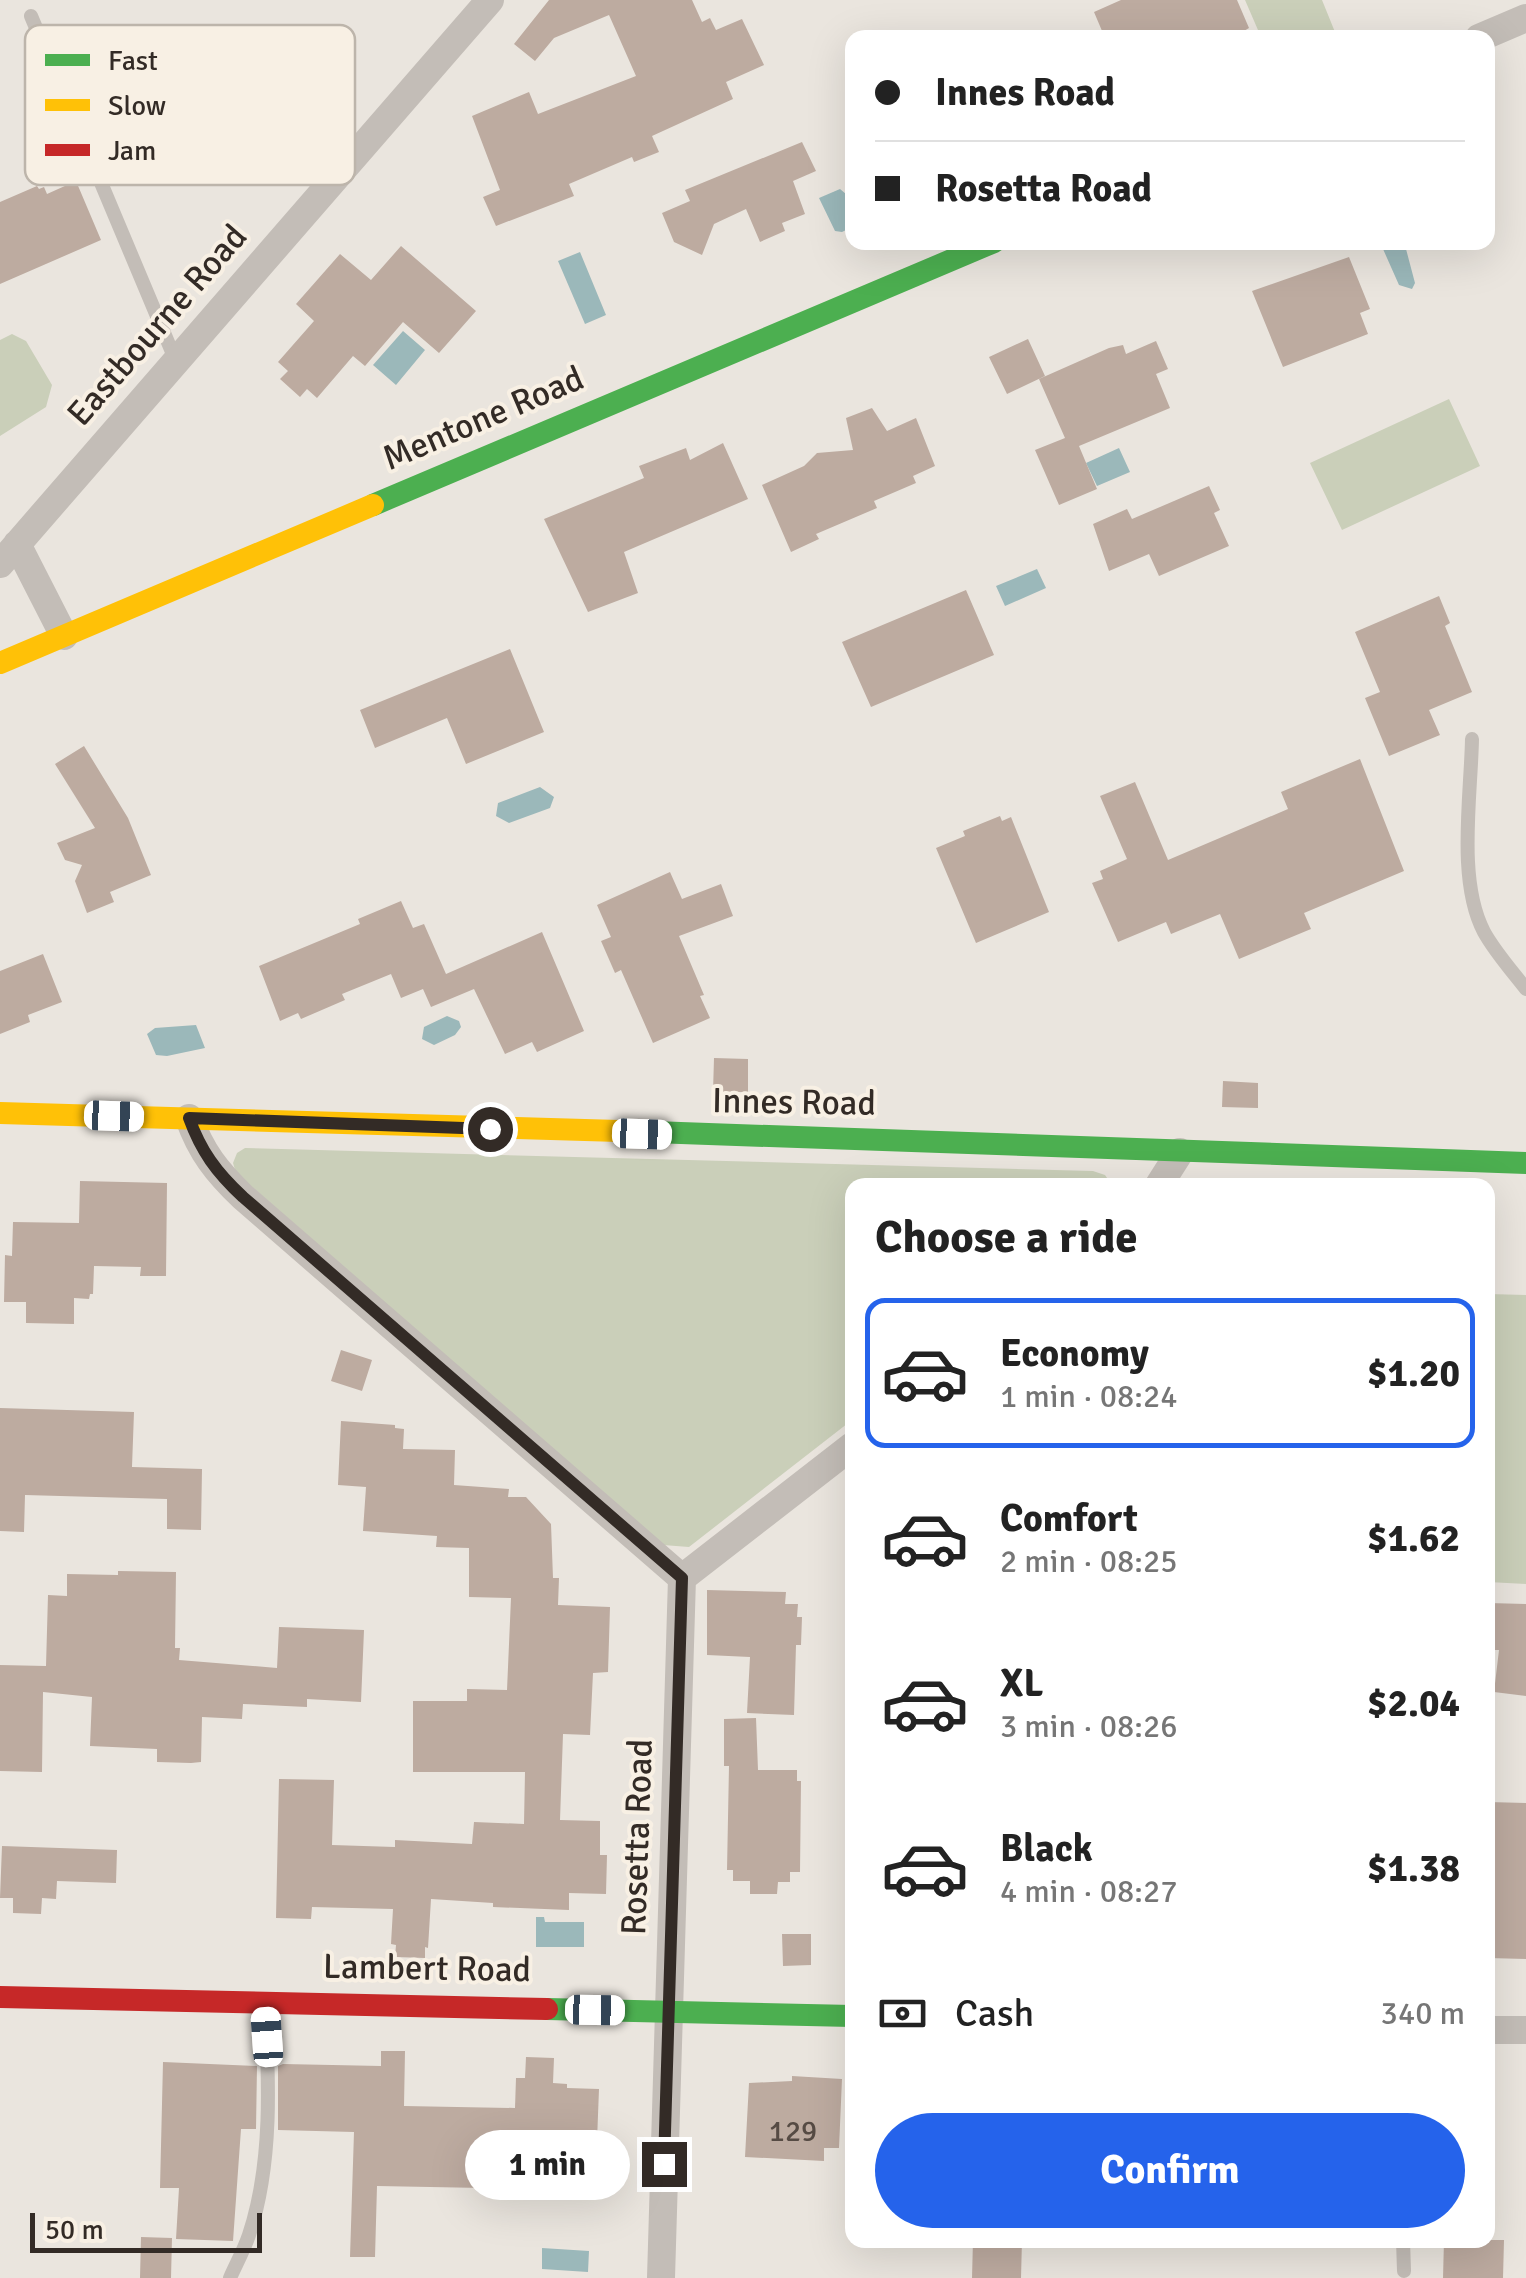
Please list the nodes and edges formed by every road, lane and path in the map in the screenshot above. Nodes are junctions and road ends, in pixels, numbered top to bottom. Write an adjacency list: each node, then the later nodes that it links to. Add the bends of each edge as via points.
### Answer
1 (490, 0): 6 (street, Eastbourne Road)
2 (31, 16): 4 (lane)
3 (1526, 18): 5 (street)
4 (35, 25)
5 (1495, 31)
6 (355, 154)
7 (102, 185): 10 (lane)
8 (328, 185): 10 (street, Eastbourne Road)
9 (975, 250): 12 (street, Mentone Road)
10 (176, 359): 11 (street, Eastbourne Road)
11 (8, 554): 12 (street)
12 (64, 636): 13 (street, Mentone Road)
13 (0, 663)
14 (1472, 739): 15 (lane, via 1473,903 1485,934)
15 (1526, 989)
16 (0, 1113): 17 (street, Innes Road)
17 (189, 1118): 18 (street, Innes Road); 22 (street, via 218,1174)
18 (1180, 1152): 19 (street, Innes Road); 20 (street)
19 (1526, 1163)
20 (1163, 1178)
21 (845, 1451): 22 (street)
22 (682, 1578): 25 (street, Rosetta Road)
23 (0, 1997): 24 (street, Lambert Road)
24 (264, 2002): 25 (street, Lambert Road); 31 (lane, via 268,2098 260,2183 249,2235)
25 (669, 2011): 26 (street, Lambert Road); 32 (street, Rosetta Road)
26 (845, 2016)
27 (1495, 2030): 28 (street)
28 (1526, 2030)
29 (1403, 2248): 30 (lane)
30 (1404, 2270)
31 (230, 2278)
32 (661, 2278)

